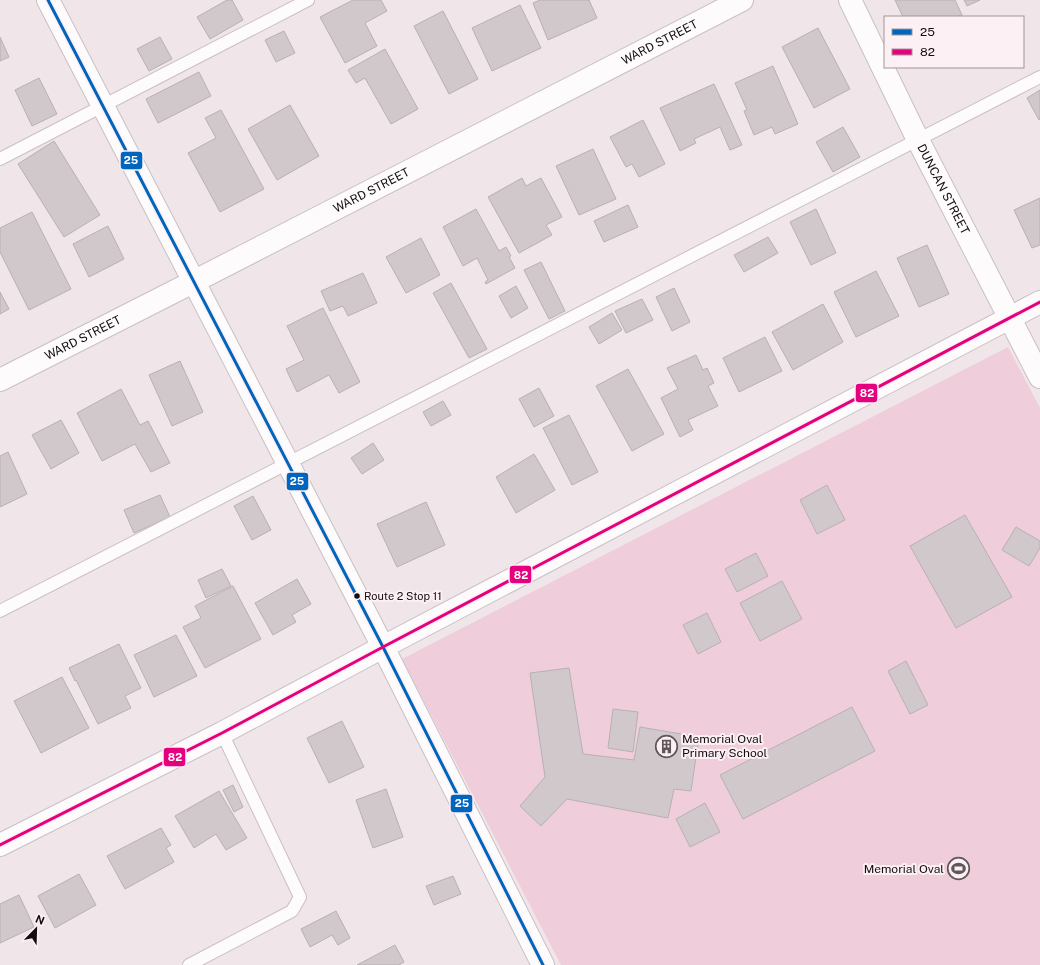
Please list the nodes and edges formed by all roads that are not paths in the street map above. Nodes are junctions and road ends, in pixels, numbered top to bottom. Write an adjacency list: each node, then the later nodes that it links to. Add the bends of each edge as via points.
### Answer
1 (48, 0): 6 (street)
2 (308, 0): 6 (lane)
3 (742, 0): 9 (street, WARD STREET)
4 (850, 0): 7 (street, DUNCAN STREET)
5 (1040, 77): 7 (lane)
6 (102, 107): 8 (lane); 9 (street)
7 (918, 140): 11 (street, DUNCAN STREET); 14 (lane)
8 (0, 159)
9 (193, 282): 13 (street, WARD STREET); 14 (street)
10 (1040, 302): 11 (street)
11 (1010, 318): 12 (street, DUNCAN STREET); 16 (street)
12 (1040, 377)
13 (0, 380)
14 (287, 464): 15 (lane); 16 (street)
15 (0, 611)
16 (383, 647): 17 (street); 20 (street)
17 (222, 733): 18 (street); 19 (lane, via 300,897 292,911)
18 (0, 845)
19 (189, 965)
20 (543, 965)

